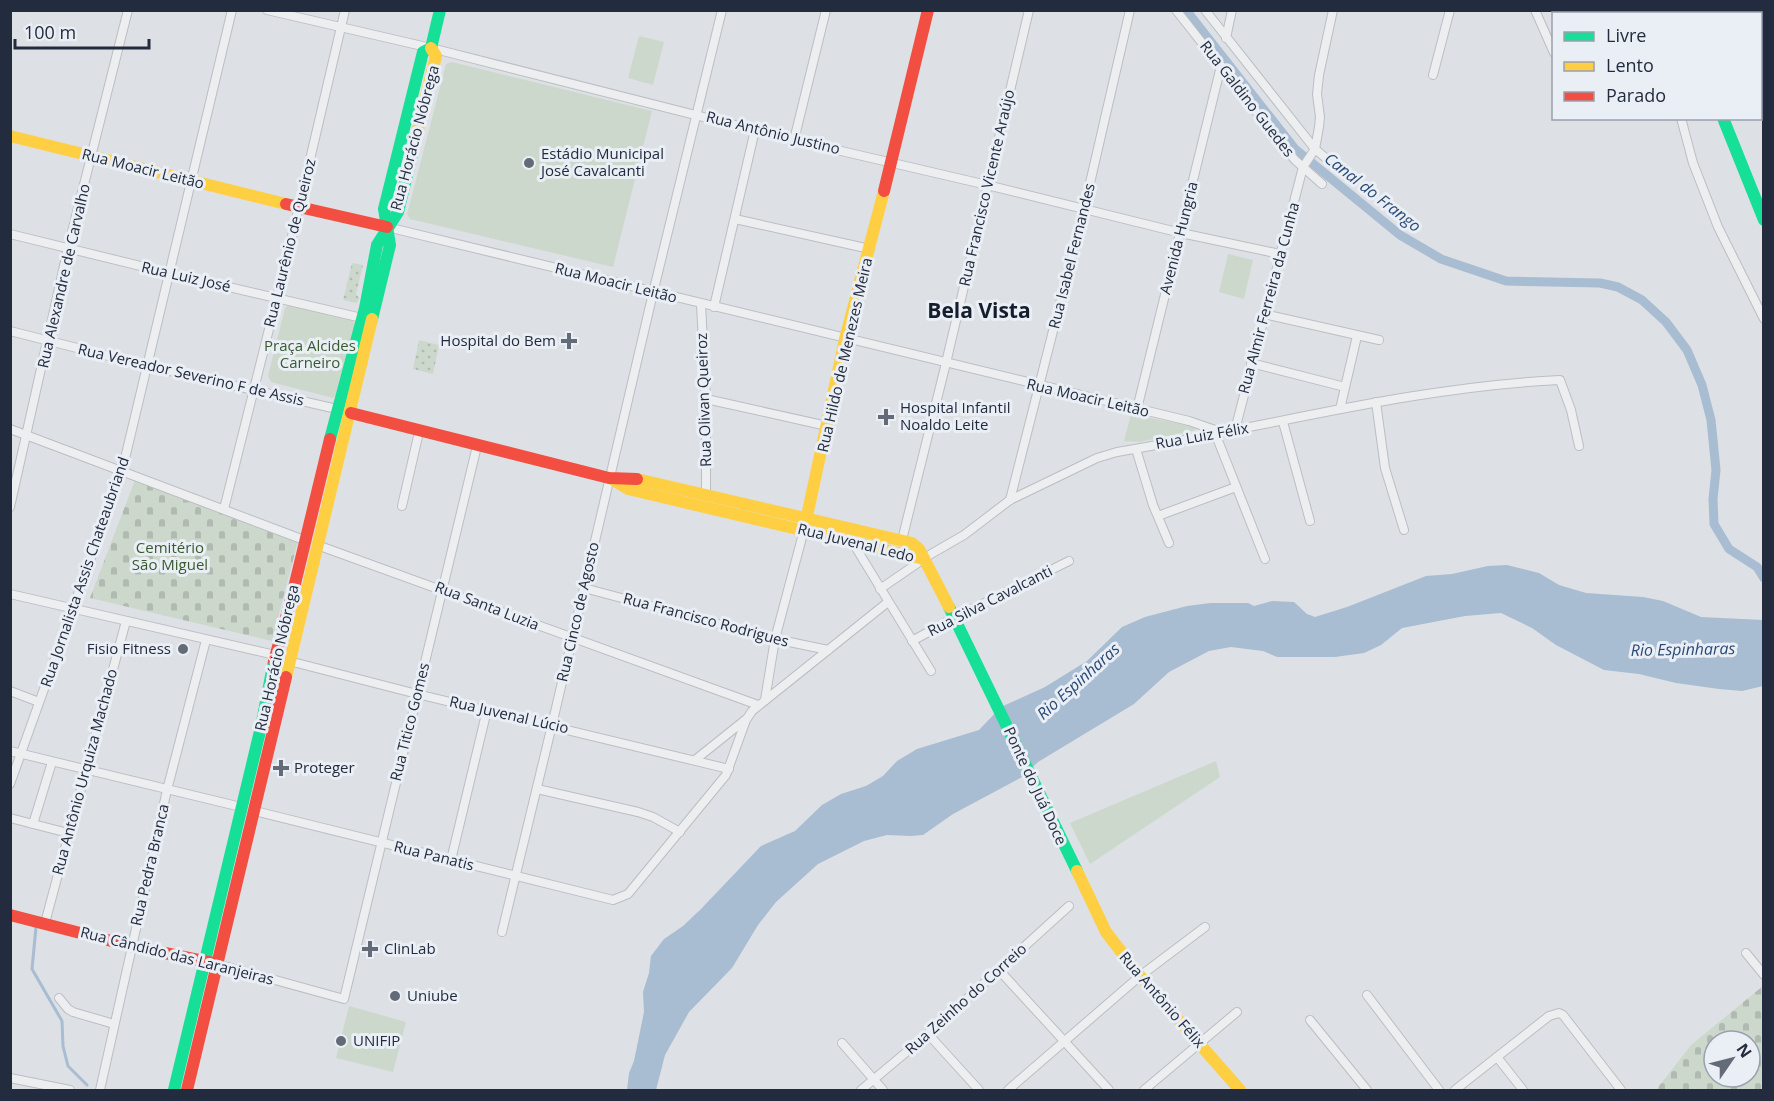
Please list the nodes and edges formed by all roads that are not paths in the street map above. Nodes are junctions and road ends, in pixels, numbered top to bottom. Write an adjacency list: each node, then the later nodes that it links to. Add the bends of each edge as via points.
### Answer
1 (128, 10): 30 (street, Rua Alexandre de Carvalho)
2 (232, 10): 34 (street, Rua Jornalista Assis Chateaubriand)
3 (267, 10): 17 (street, Rua Antônio Justino)
4 (345, 10): 17 (street, Rua Laurênio de Queiroz)
5 (440, 10): 19 (main road, Rua Horácio Nóbrega)
6 (722, 10): 23 (street, Rua Cinco de Agosto)
7 (826, 10): 28 (street)
8 (928, 10): 31 (main road, Rua Hildo de Menezes Meira)
9 (1029, 10): 35 (street, Rua Francisco Vicente Araújo)
10 (1130, 10): 38 (street, Rua Isabel Fernandes)
11 (1176, 10): 21 (street, Rua Galdino Guedes)
12 (1204, 10): 18 (street, Rua Galdino Guedes)
13 (1232, 10): 18 (street)
14 (1333, 10): 29 (street, Rua Almir Ferreira da Cunha, via 1319,75 1320,117)
15 (1450, 10): 22 (street)
16 (1535, 10): 20 (street)
17 (341, 27): 19 (street, Rua Antônio Justino); 37 (street, Rua Laurênio de Queiroz)
18 (1226, 38): 29 (street, Rua Galdino Guedes)
19 (430, 48): 23 (street, Rua Antônio Justino); 41 (main road, Rua Horácio Nóbrega, via 436,56 398,212)
20 (1552, 48)
21 (1221, 66): 32 (street, Rua Galdino Guedes, via 1284,147); 42 (street, Avenida Hungria)
22 (1433, 75)
23 (697, 114): 26 (street, Rua Antônio Justino); 48 (street, Rua Cinco de Agosto)
24 (1682, 120): 54 (street, via 1693,163 1718,227)
25 (1724, 120): 40 (main road)
26 (755, 130): 28 (street, Rua Antônio Justino); 39 (street)
27 (10, 136): 30 (main road, Rua Moacir Leitão)
28 (794, 140): 31 (street, Rua Antônio Justino)
29 (1314, 151): 32 (street, Rua Almir Ferreira da Cunha); 33 (street, Rua Galdino Guedes)
30 (92, 156): 34 (main road, Rua Moacir Leitão); 44 (street, Rua Alexandre de Carvalho)
31 (890, 161): 35 (street, Rua Antônio Justino); 45 (main road, Rua Hildo de Menezes Meira)
32 (1305, 165): 36 (street, Rua Galdino Guedes); 46 (street, Rua Almir Ferreira da Cunha)
33 (1334, 165)
34 (191, 182): 37 (main road, Rua Moacir Leitão); 47 (street, Rua Jornalista Assis Chateaubriand)
35 (987, 184): 38 (street, Rua Antônio Justino); 60 (street, Rua Francisco Vicente Araújo)
36 (1322, 184)
37 (300, 206): 41 (main road, Rua Moacir Leitão); 49 (street, Rua Laurênio de Queiroz)
38 (1084, 209): 42 (street, Rua Antônio Justino); 63 (street, Rua Isabel Fernandes)
39 (735, 219): 45 (street); 51 (street)
40 (1764, 219)
41 (387, 227): 48 (street, Rua Moacir Leitão); 53 (main road, Rua Horácio Nóbrega, via 377,245); 71 (main road, Rua Horácio Nóbrega, via 390,245)
42 (1181, 233): 46 (street, Rua Antônio Justino); 69 (street, Avenida Hungria)
43 (10, 234): 44 (street, Rua Luiz José)
44 (68, 248): 47 (street, Rua Luiz José); 59 (street, Rua Alexandre de Carvalho)
45 (870, 249): 57 (main road, Rua Hildo de Menezes Meira)
46 (1280, 254): 52 (street, Rua Almir Ferreira da Cunha)
47 (169, 273): 49 (street, Rua Luiz José); 62 (street, Rua Jornalista Assis Chateaubriand)
48 (652, 293): 50 (street, Rua Moacir Leitão); 83 (street, Rua Cinco de Agosto)
49 (277, 298): 53 (street, Rua Luiz José); 65 (street, Rua Laurênio de Queiroz)
50 (701, 304): 51 (street, Rua Moacir Leitão); 66 (street, Rua Olivan Queiroz)
51 (714, 307): 57 (street, Rua Moacir Leitão)
52 (1264, 314): 56 (street); 61 (street, Rua Almir Ferreira da Cunha)
53 (362, 318): 68 (main road, Rua Horácio Nóbrega)
54 (1764, 319)
55 (10, 331): 59 (street, Rua Vereador Severino F de Assis)
56 (1357, 336): 58 (street); 64 (street)
57 (845, 339): 60 (street, Rua Moacir Leitão); 73 (main road, Rua Hildo de Menezes Meira)
58 (1379, 340)
59 (47, 341): 62 (street, Rua Vereador Severino F de Assis); 78 (street, Rua Alexandre de Carvalho)
60 (946, 363): 63 (street, Rua Moacir Leitão); 95 (street, Rua Francisco Vicente Araújo)
61 (1251, 363): 64 (street); 75 (street, Rua Almir Ferreira da Cunha)
62 (148, 366): 65 (street, Rua Vereador Severino F de Assis); 82 (street, Rua Jornalista Assis Chateaubriand)
63 (1040, 387): 69 (street, Rua Moacir Leitão); 86 (street, Rua Isabel Fernandes)
64 (1345, 387): 70 (street)
65 (254, 390): 68 (street, Rua Vereador Severino F de Assis); 89 (street, Rua Laurênio de Queiroz)
66 (706, 399): 73 (street); 85 (street, Rua Olivan Queiroz)
67 (1376, 402): 70 (street, Rua Luiz Félix); 80 (street, Rua Luiz Félix, via 1560,380); 93 (street, via 1385,468)
68 (337, 409): 71 (main road, Rua Juvenal Ledo); 94 (main road, Rua Horácio Nóbrega)
69 (1137, 409): 77 (street, Rua Moacir Leitão, via 1189,421)
70 (1340, 409): 72 (street, Rua Luiz Félix)
71 (351, 412): 76 (main road, Rua Juvenal Ledo); 98 (main road, Rua Horácio Nóbrega)
72 (1283, 422): 75 (street, Rua Luiz Félix); 91 (street)
73 (827, 426): 92 (main road, Rua Hildo de Menezes Meira)
74 (10, 429): 78 (street)
75 (1235, 429): 77 (street, Rua Luiz Félix)
76 (419, 432): 79 (main road, Rua Juvenal Ledo); 87 (street)
77 (1218, 433): 81 (street, Rua Luiz Félix); 84 (street)
78 (28, 435): 82 (street); 88 (street, Rua Alexandre de Carvalho)
79 (477, 446): 83 (main road, Rua Juvenal Ledo); 103 (street, Rua Titico Gomes)
80 (1579, 446)
81 (1136, 449): 86 (street, Rua Luiz Félix, via 1097,458); 90 (street)
82 (122, 471): 89 (street); 107 (street, Rua Jornalista Assis Chateaubriand)
83 (609, 478): 85 (main road, Rua Juvenal Ledo, via 631,478); 92 (main road, Rua Juvenal Ledo, via 628,489); 102 (street, Rua Cinco de Agosto)
84 (1236, 487): 90 (street); 100 (street)
85 (706, 496): 92 (main road, Rua Juvenal Ledo)
86 (1010, 500): 99 (street, Rua Luiz Félix)
87 (402, 506)
88 (10, 507)
89 (224, 509): 94 (street)
90 (1158, 516): 97 (street)
91 (1310, 521)
92 (805, 524): 95 (main road, Rua Juvenal Ledo); 96 (main road, Rua Juvenal Ledo); 111 (street, Rua Hildo de Menezes Meira)
93 (1404, 530)
94 (304, 540): 115 (main road, Rua Horácio Nóbrega)
95 (902, 540): 99 (main road, Rua Juvenal Ledo, via 919,549)
96 (853, 543): 99 (main road, Rua Juvenal Ledo); 104 (street)
97 (1169, 543)
98 (317, 545): 103 (street, Rua Santa Luzia); 116 (main road, Rua Horácio Nóbrega)
99 (924, 559): 104 (street, Rua Luiz Félix); 108 (main road, Ponte do Juá Doce)
100 (1265, 559)
101 (1069, 561): 108 (street, Rua Silva Cavalcanti)
102 (584, 588): 110 (street, Rua Cinco de Agosto); 111 (street, Rua Francisco Rodrigues)
103 (443, 589): 110 (street, Rua Santa Luzia); 119 (street, Rua Titico Gomes)
104 (880, 590): 106 (street)
105 (10, 594): 107 (street)
106 (888, 602): 113 (street); 114 (street)
107 (73, 609): 109 (street); 120 (street, Rua Jornalista Assis Chateaubriand)
108 (954, 618): 113 (street, Rua Silva Cavalcanti); 143 (main road, Ponte do Juá Doce)
109 (126, 621): 112 (street); 130 (street, Rua Antônio Urquiza Machado)
110 (571, 638): 121 (street, Rua Santa Luzia); 124 (street, Rua Cinco de Agosto)
111 (775, 639): 114 (street, Rua Francisco Rodrigues); 121 (street, Rua Hildo de Menezes Meira)
112 (206, 640): 115 (street); 133 (street, Rua Pedra Branca)
113 (912, 641): 117 (street)
114 (828, 650): 121 (street)
115 (275, 655): 134 (main road, Rua Horácio Nóbrega)
116 (289, 661): 119 (street, Rua Juvenal Lúcio); 135 (main road, Rua Horácio Nóbrega)
117 (931, 672)
118 (10, 691): 120 (street)
119 (417, 694): 122 (street, Rua Juvenal Lúcio); 140 (street, Rua Titico Gomes)
120 (39, 702): 126 (street, Rua Jornalista Assis Chateaubriand)
121 (762, 702): 123 (street)
122 (487, 710): 124 (street, Rua Juvenal Lúcio); 141 (street)
123 (746, 720): 127 (street); 129 (street)
124 (552, 725): 127 (street, Rua Juvenal Lúcio); 132 (street, Rua Cinco de Agosto)
125 (10, 750): 126 (street)
126 (21, 753): 128 (street); 131 (street, Rua Jornalista Assis Chateaubriand)
127 (695, 760): 129 (street, Rua Juvenal Lúcio)
128 (52, 762): 130 (street); 137 (street)
129 (729, 769): 138 (street)
130 (86, 770): 133 (street); 139 (street, Rua Antônio Urquiza Machado)
131 (10, 784)
132 (537, 789): 138 (street, via 638,812); 142 (street, Rua Cinco de Agosto)
133 (168, 790): 134 (street); 149 (street, Rua Pedra Branca)
134 (241, 807): 151 (main road, Rua Horácio Nóbrega)
135 (255, 811): 140 (street, Rua Panatis); 151 (main road, Rua Horácio Nóbrega)
136 (10, 818): 137 (street)
137 (33, 824): 139 (street)
138 (681, 832): 142 (street, Rua Panatis, via 628,894 613,900)
139 (68, 833): 146 (street, Rua Antônio Urquiza Machado)
140 (381, 842): 141 (street, Rua Panatis); 157 (street, Rua Titico Gomes)
141 (451, 860): 142 (street, Rua Panatis)
142 (515, 877): 148 (street, Rua Cinco de Agosto)
143 (1091, 905): 154 (main road, Rua Antônio Félix, via 1114,944)
144 (1069, 906): 152 (street, Rua Zeinho do Correio)
145 (10, 915): 146 (main road, Rua Cândido das Laranjeiras)
146 (45, 923): 149 (main road, Rua Cândido das Laranjeiras)
147 (1205, 927): 154 (street)
148 (502, 932)
149 (131, 946): 151 (main road, Rua Cândido das Laranjeiras); 160 (street, Rua Pedra Branca)
150 (1746, 953): 153 (street)
151 (211, 963): 157 (street, Rua Cândido das Laranjeiras); 170 (main road, Rua Horácio Nóbrega); 171 (main road, Rua Horácio Nóbrega)
152 (999, 970): 161 (street, Rua Zeinho do Correio); 162 (street)
153 (1764, 975)
154 (1140, 976): 162 (street); 163 (main road, Rua Antônio Félix)
155 (1367, 995): 180 (street)
156 (59, 998): 160 (street, via 73,1012)
157 (344, 999)
158 (1237, 1012): 163 (street)
159 (1310, 1020): 179 (street)
160 (114, 1024): 169 (street, Rua Pedra Branca)
161 (928, 1034): 167 (street, Rua Zeinho do Correio); 174 (street)
162 (1065, 1041): 175 (street); 176 (street)
163 (1198, 1043): 177 (street); 178 (main road, Rua Antônio Félix)
164 (842, 1044): 167 (street)
165 (1497, 1057): 181 (street); 182 (street); 183 (street, via 1559,1012)
166 (10, 1078): 168 (street)
167 (873, 1080): 172 (street, Rua Zeinho do Correio); 173 (street)
168 (70, 1090)
169 (100, 1090)
170 (174, 1090)
171 (187, 1090)
172 (861, 1090)
173 (883, 1090)
174 (980, 1090)
175 (1008, 1090)
176 (1109, 1090)
177 (1144, 1090)
178 (1240, 1090)
179 (1367, 1090)
180 (1440, 1090)
181 (1457, 1090)
182 (1523, 1090)
183 (1621, 1090)

